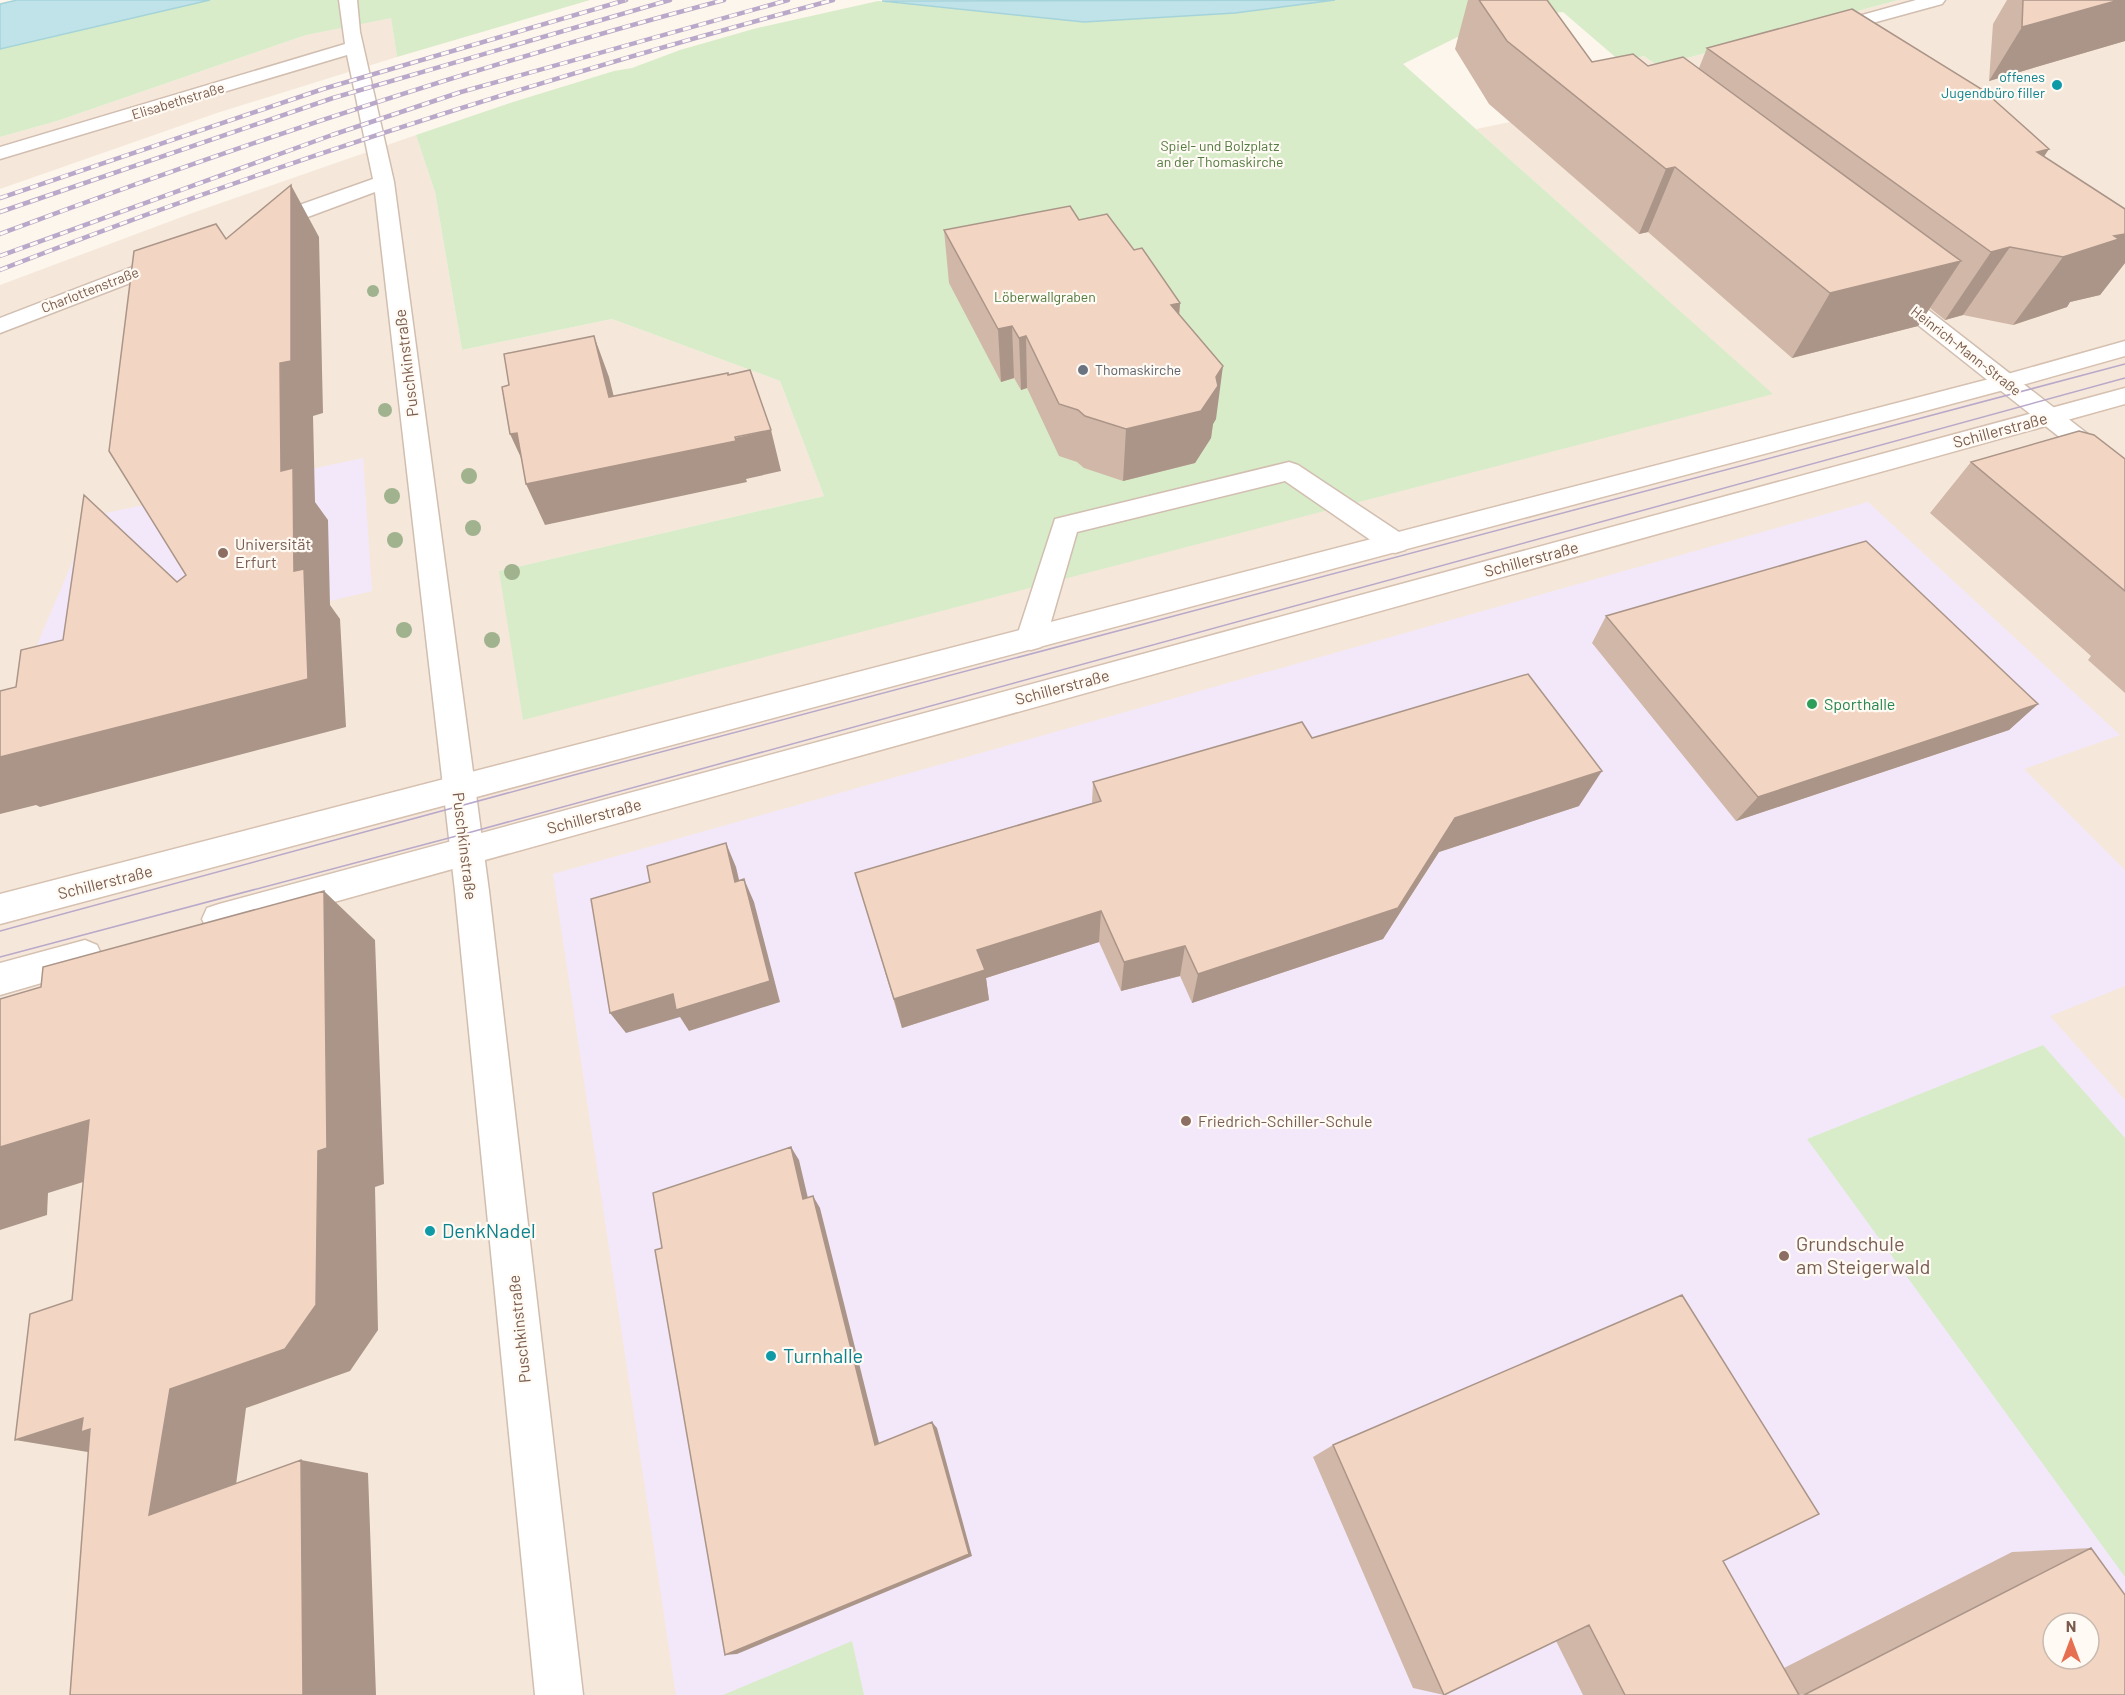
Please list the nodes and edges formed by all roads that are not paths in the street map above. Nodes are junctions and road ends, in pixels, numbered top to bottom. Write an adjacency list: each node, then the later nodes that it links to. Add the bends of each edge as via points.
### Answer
1 (348, 0): 4 (main road, Puschkinstraße)
2 (1936, 0): 3 (main road)
3 (1813, 34)
4 (355, 47): 5 (main road, Elisabethstraße); 6 (main road, Puschkinstraße)
5 (0, 153)
6 (384, 182): 7 (main road); 18 (main road, Puschkinstraße)
7 (241, 234)
8 (196, 250): 10 (main road, Charlottenstraße)
9 (1872, 278): 12 (main road, Heinrich-Mann-Straße)
10 (0, 326)
11 (2125, 348): 12 (main road, Schillerstraße)
12 (2006, 382): 14 (main road, Heinrich-Mann-Straße); 16 (main road, Schillerstraße)
13 (2125, 396): 14 (main road, Schillerstraße)
14 (2058, 423): 15 (main road, Heinrich-Mann-Straße); 19 (main road, Schillerstraße)
15 (2125, 476)
16 (1395, 543): 17 (main road, Schillerstraße); 17 (main road, via 1290,471 1065,526)
17 (1031, 639): 18 (main road, Schillerstraße)
18 (458, 790): 19 (main road, Puschkinstraße); 20 (main road, Schillerstraße)
19 (466, 852): 21 (main road, Schillerstraße); 24 (main road, Puschkinstraße)
20 (0, 909)
21 (184, 929)
22 (115, 948): 23 (main road)
23 (0, 980)
24 (558, 1695)

